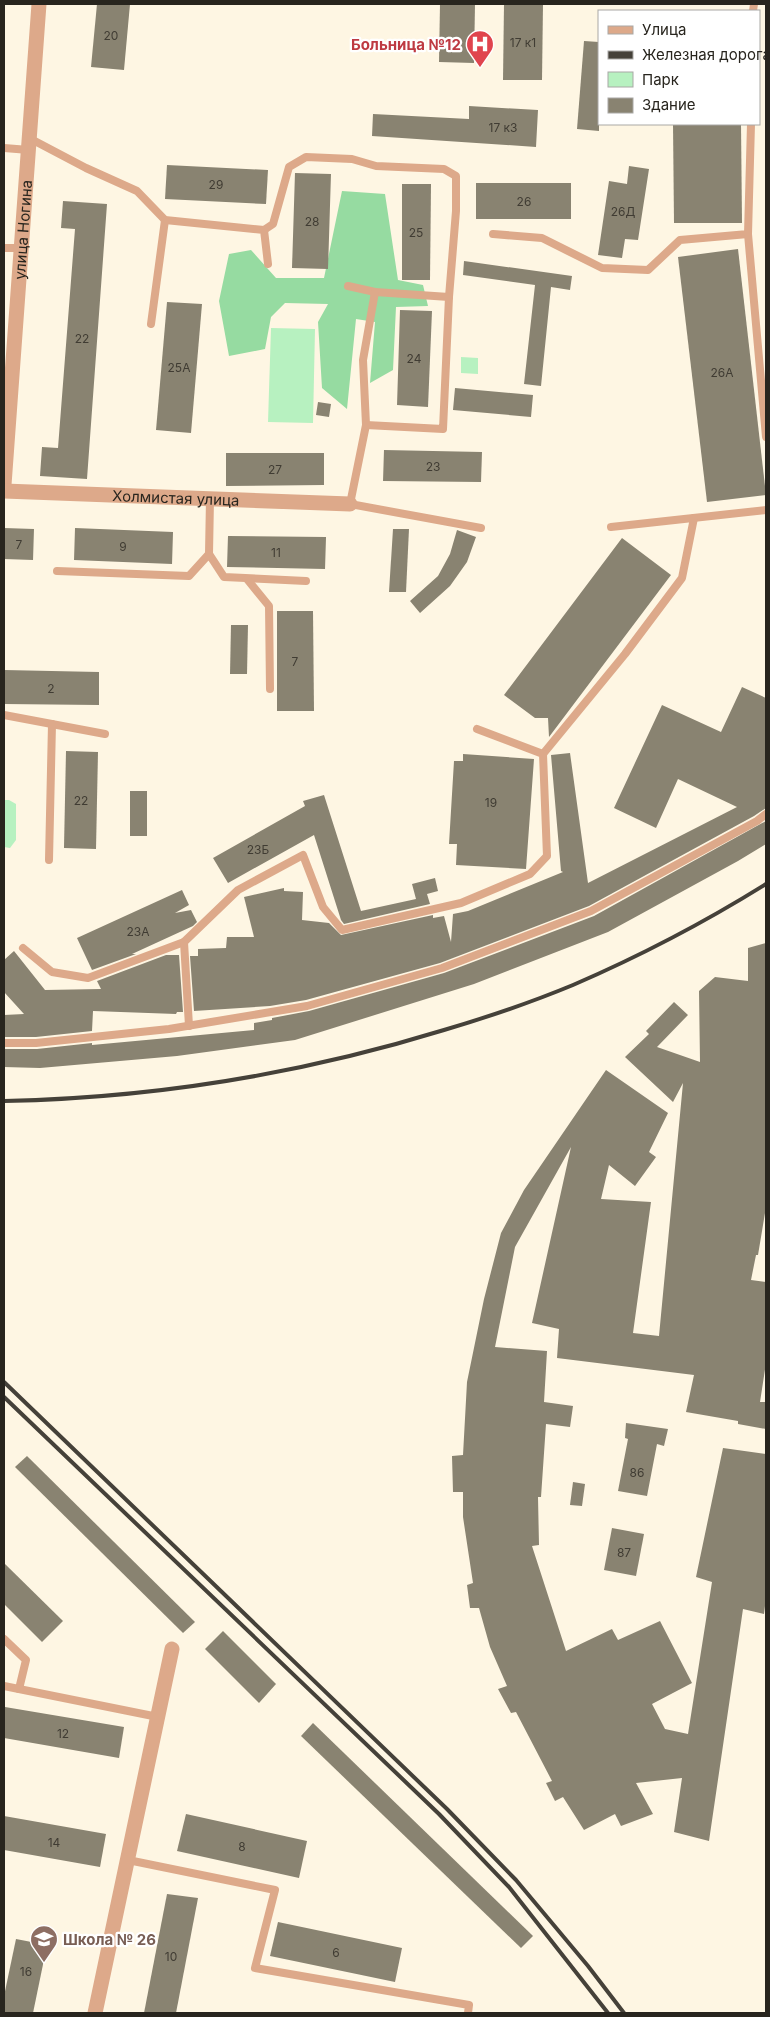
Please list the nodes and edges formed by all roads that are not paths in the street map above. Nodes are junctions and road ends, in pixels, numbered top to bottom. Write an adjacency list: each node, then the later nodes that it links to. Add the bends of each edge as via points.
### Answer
1 (39, 4): 3 (street, улица Ногина)
2 (751, 125): 8 (lane)
3 (29, 144): 4 (lane); 5 (lane, via 137,191); 10 (street, улица Ногина)
4 (4, 148)
5 (164, 220): 6 (lane); 15 (lane)
6 (264, 230): 11 (lane); 14 (lane, via 273,224 289,167 306,157 352,159 376,166 444,169 456,176)
7 (493, 234): 8 (lane, via 542,238 602,268 648,270 680,240)
8 (748, 234): 17 (lane)
9 (4, 248): 10 (lane)
10 (20, 248): 18 (street, улица Ногина)
11 (268, 264)
12 (348, 286): 13 (lane)
13 (375, 292): 14 (lane); 16 (lane, via 364,360)
14 (449, 297): 16 (lane, via 443,429)
15 (151, 324)
16 (366, 425): 21 (lane)
17 (766, 437)
18 (4, 485)
19 (4, 491): 20 (street, Холмистая улица)
20 (210, 499): 21 (street, Холмистая улица); 26 (lane)
21 (350, 504): 25 (lane)
22 (766, 510): 23 (lane)
23 (694, 518): 24 (lane); 35 (lane, via 682,578)
24 (611, 527)
25 (481, 528)
26 (209, 554): 27 (lane, via 189,576); 28 (lane, via 224,577)
27 (57, 571)
28 (247, 579): 29 (lane); 30 (lane, via 269,606)
29 (306, 581)
30 (270, 689)
31 (4, 715): 32 (lane)
32 (52, 724): 34 (lane); 37 (lane)
33 (477, 729): 35 (lane)
34 (105, 734)
35 (543, 754): 38 (lane, via 547,856 530,874 461,903 342,930 323,907 303,855 238,890)
36 (766, 814): 40 (lane, via 757,822 591,911 442,968 307,1006)
37 (49, 860)
38 (184, 942): 39 (lane, via 88,978 52,972); 40 (lane)
39 (23, 948)
40 (189, 1026): 41 (lane, via 36,1043)
41 (4, 1043)
42 (4, 1639): 45 (lane, via 26,1660)
43 (172, 1650): 46 (street)
44 (4, 1686): 45 (lane)
45 (19, 1689): 46 (lane)
46 (158, 1717): 47 (street)
47 (128, 1860): 48 (street); 49 (lane, via 275,1890 255,1968 470,2005)
48 (96, 2013)
49 (468, 2013)

